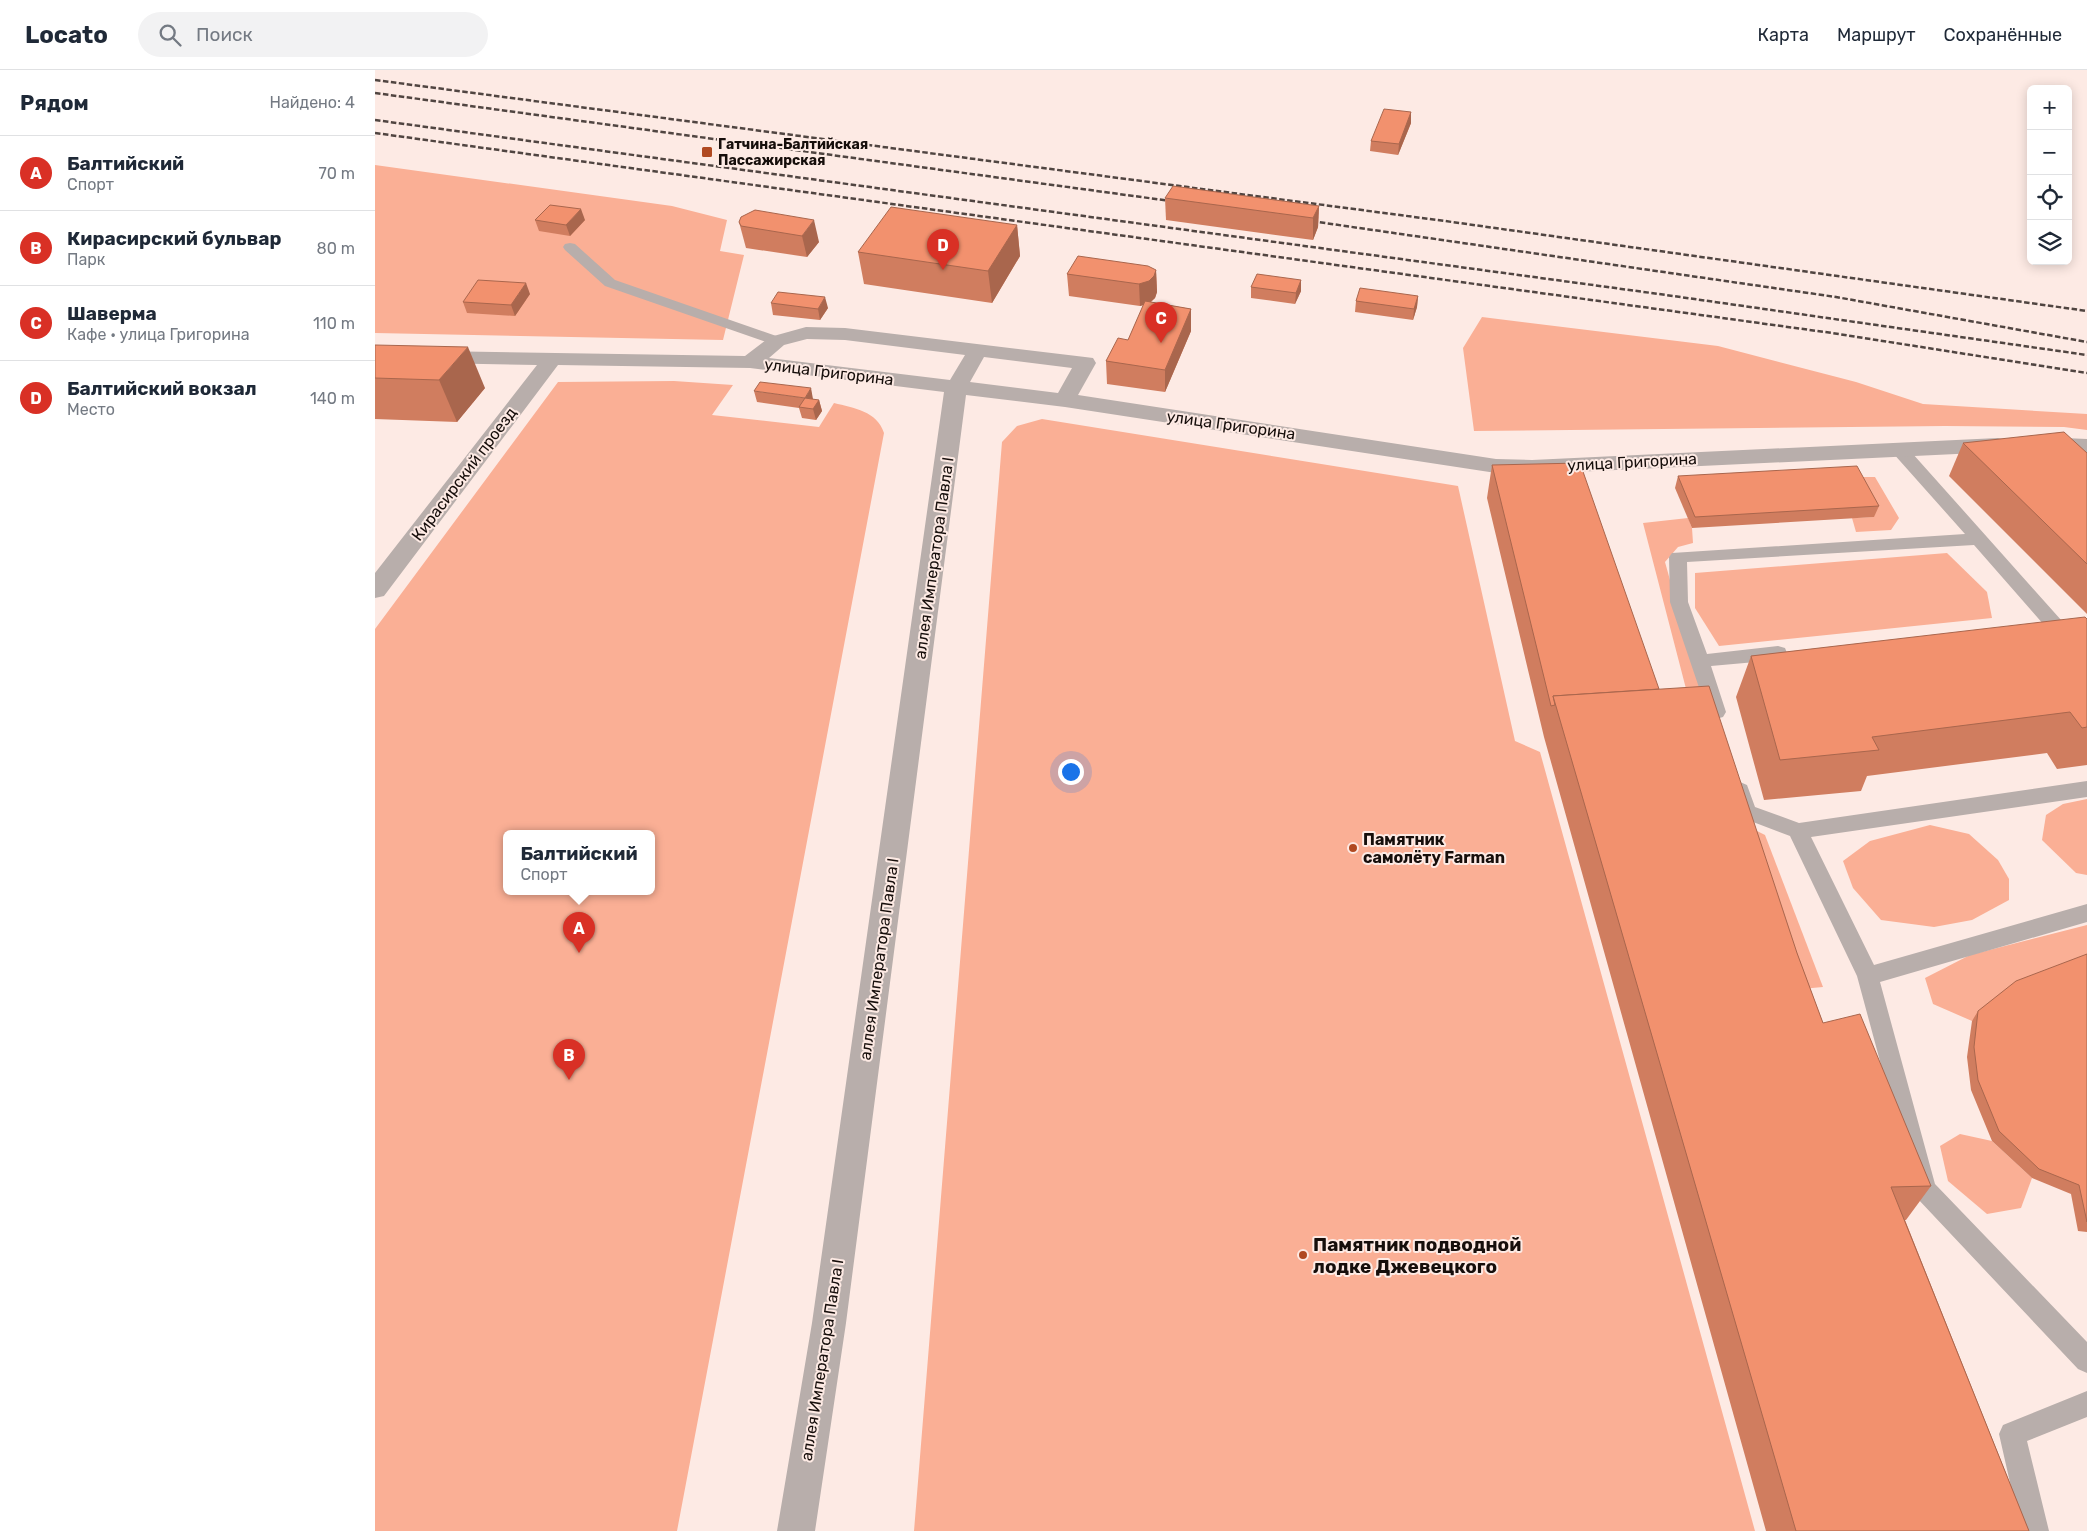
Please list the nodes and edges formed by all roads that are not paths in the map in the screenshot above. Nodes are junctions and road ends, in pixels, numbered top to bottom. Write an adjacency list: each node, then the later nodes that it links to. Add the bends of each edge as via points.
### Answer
1 (570, 247): 2 (lane, via 610,283)
2 (777, 341): 3 (street, via 806,333 845,334); 6 (street)
3 (978, 350): 7 (street); 8 (street, via 1085,363)
4 (375, 356): 5 (street, улица Григорина)
5 (553, 358): 6 (street, улица Григорина); 12 (street, Кирасирский проезд)
6 (750, 362): 7 (street, улица Григорина)
7 (956, 387): 8 (street, улица Григорина); 26 (street, аллея Императора Павла I, via 829,1323)
8 (1065, 400): 9 (street, улица Григорина, via 1496,466 1532,467)
9 (1898, 448): 10 (street, улица Григорина, via 2027,444); 11 (lane)
10 (2084, 448)
11 (1978, 539): 13 (lane); 16 (lane, via 1678,558 1679,602)
12 (375, 590)
13 (2057, 626): 14 (lane); 17 (lane)
14 (2027, 629)
15 (1799, 651): 16 (lane)
16 (1700, 661): 18 (lane)
17 (2087, 661)
18 (1721, 727)
19 (1735, 775): 21 (lane, via 1747,812)
20 (2087, 789): 21 (lane)
21 (1798, 831): 23 (lane)
22 (2087, 913): 23 (lane)
23 (1868, 976): 24 (lane, via 1925,1190)
24 (2087, 1360)
25 (2087, 1404): 27 (lane, via 2012,1434)
26 (796, 1531)
27 (2035, 1531)

